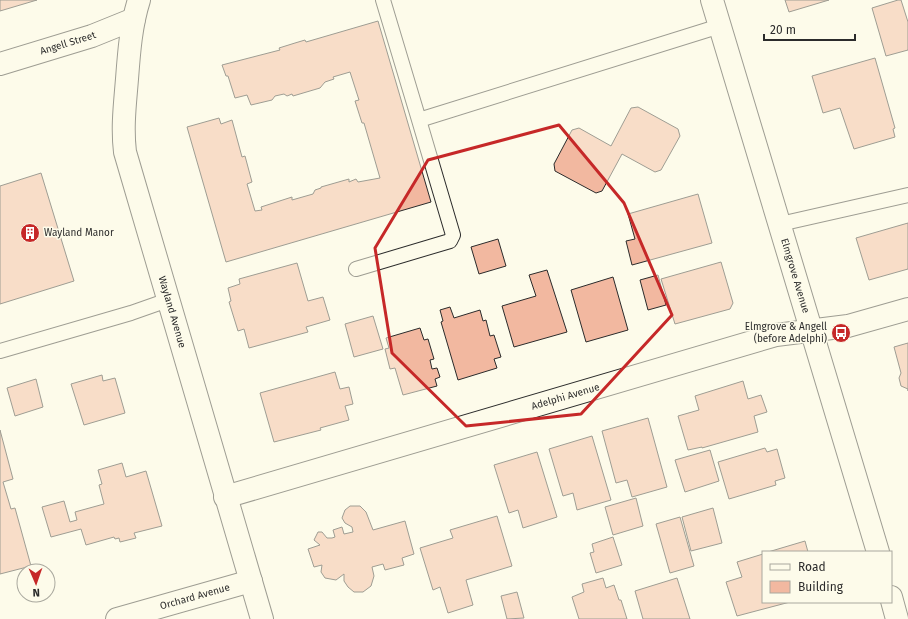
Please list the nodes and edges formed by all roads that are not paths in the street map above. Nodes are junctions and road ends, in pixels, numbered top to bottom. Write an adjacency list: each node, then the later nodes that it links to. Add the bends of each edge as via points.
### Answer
1 (383, 0): 6 (lane)
2 (712, 0): 4 (street, Elmgrove Avenue)
3 (136, 9): 5 (street, Angell Street, via 92,36); 10 (street, Wayland Avenue, via 123,130 125,152)
4 (720, 26): 6 (lane); 8 (street, Elmgrove Avenue)
5 (0, 64)
6 (419, 120): 9 (lane, via 453,235 450,240)
7 (908, 195): 8 (lane)
8 (780, 224): 12 (street, Elmgrove Avenue)
9 (356, 269)
10 (168, 300): 13 (lane); 14 (street, Wayland Avenue)
11 (908, 309): 12 (street, Adelphi Avenue, via 848,326)
12 (812, 330): 14 (street, Adelphi Avenue, via 776,335); 15 (street, Elmgrove Avenue)
13 (0, 351)
14 (225, 498): 16 (street, Wayland Avenue)
15 (878, 551)
16 (251, 581): 18 (street, Orchard Avenue); 19 (street, Wayland Avenue)
17 (892, 600): 20 (street)
18 (117, 619)
19 (262, 619)
20 (898, 619)

